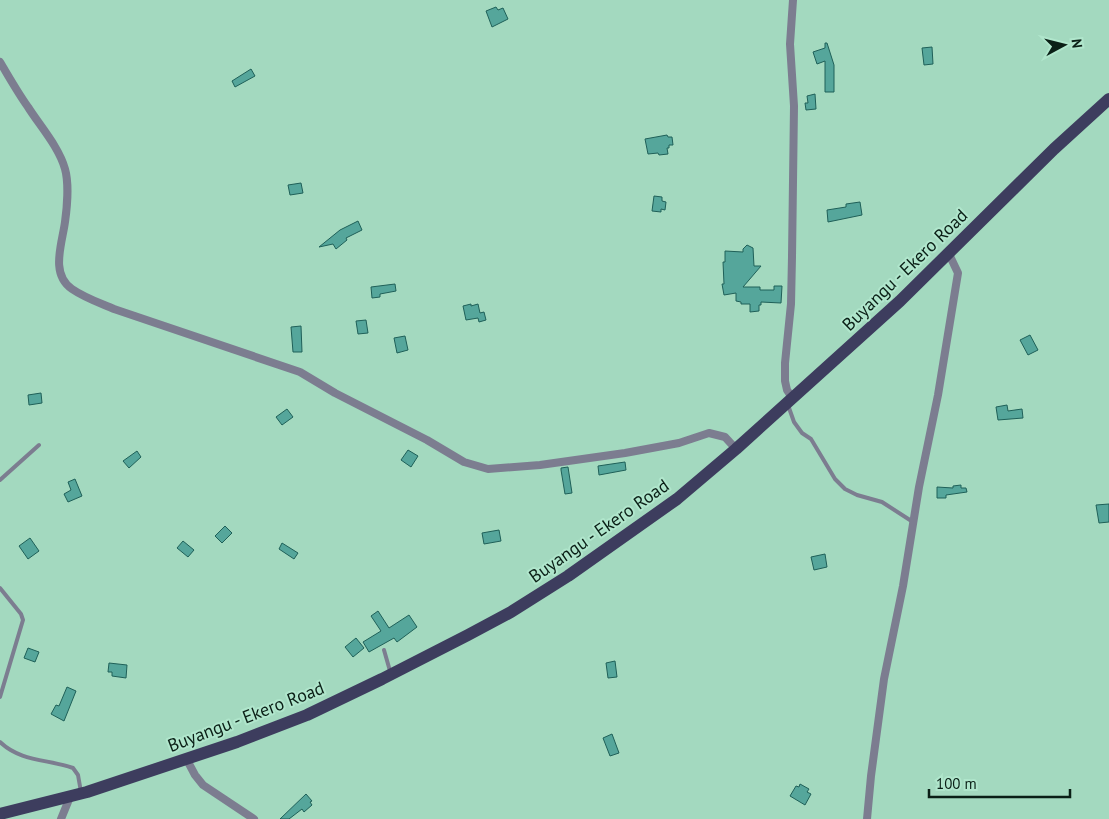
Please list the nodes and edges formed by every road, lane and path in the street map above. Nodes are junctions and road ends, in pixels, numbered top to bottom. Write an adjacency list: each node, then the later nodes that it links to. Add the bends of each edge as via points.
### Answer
1 (793, 0): 5 (street, via 790,44 794,106 791,304 784,363)
2 (0, 62): 7 (street, via 65,170 67,199 58,263 65,283 88,298 300,372 464,462 488,469 625,453 680,443 709,433 725,437)
3 (1109, 99): 4 (main road, Buyangu - Ekero Road)
4 (949, 254): 5 (main road, Buyangu - Ekero Road); 9 (street, via 958,274)
5 (790, 401): 7 (main road, Buyangu - Ekero Road); 9 (lane, via 794,422 802,433 812,439 835,479 845,489 856,496 882,502)
6 (39, 445): 8 (lane)
7 (736, 449): 12 (main road, Buyangu - Ekero Road, via 677,499 568,576 511,612)
8 (0, 480)
9 (913, 522): 20 (street, via 884,679)
10 (0, 588): 13 (lane, via 23,620)
11 (384, 650): 12 (lane)
12 (391, 675): 15 (main road, Buyangu - Ekero Road, via 294,720)
13 (0, 697)
14 (0, 742): 16 (lane, via 27,758 73,768 78,775)
15 (187, 760): 16 (main road, Buyangu - Ekero Road); 19 (street, via 203,785)
16 (76, 795): 17 (main road, Buyangu - Ekero Road); 18 (street)
17 (0, 814)
18 (61, 819)
19 (254, 819)
20 (868, 819)

